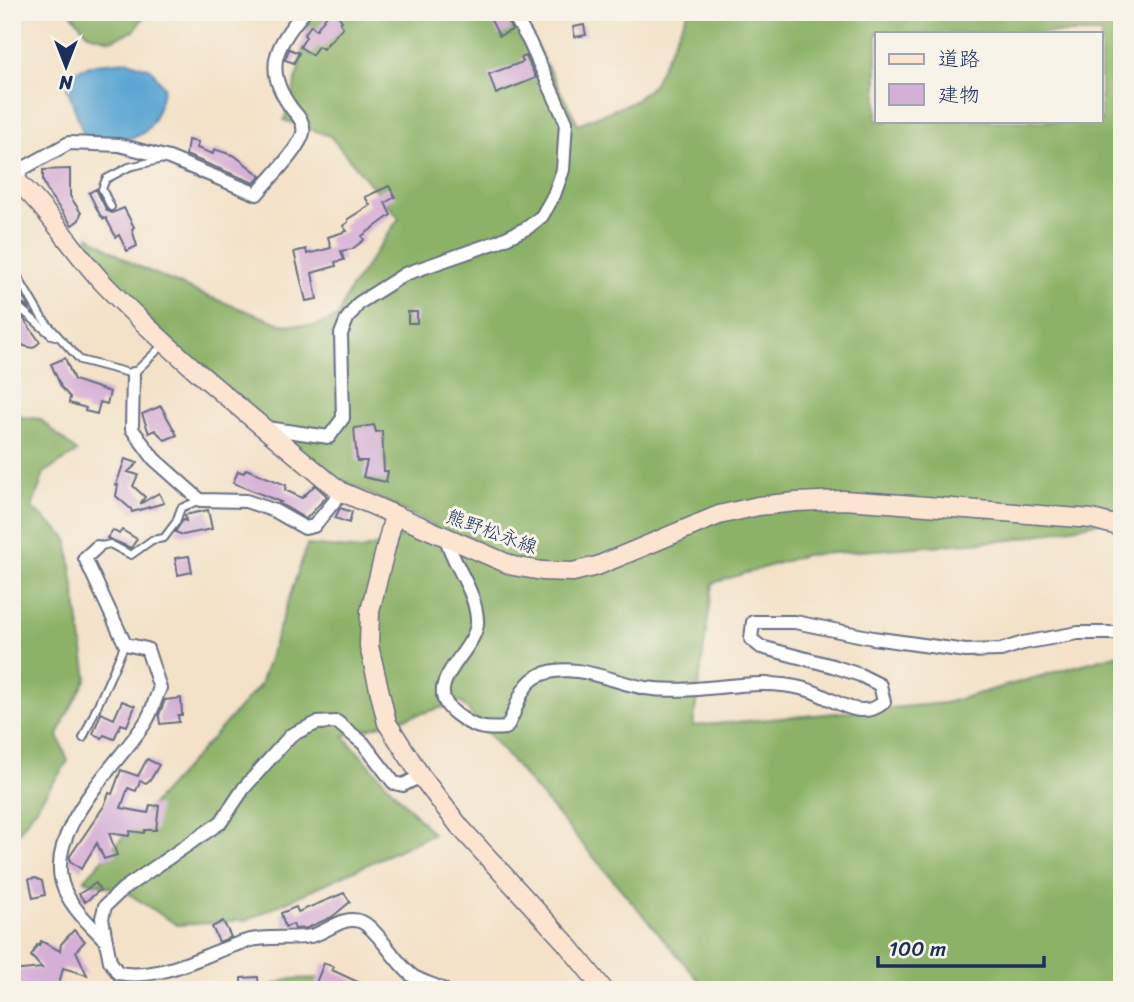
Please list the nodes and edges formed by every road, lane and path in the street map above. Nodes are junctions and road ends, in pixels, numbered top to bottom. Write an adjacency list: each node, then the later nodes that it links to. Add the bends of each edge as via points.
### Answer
1 (304, 12): 3 (street, via 286,33 275,58 276,82 304,129 301,141 257,194)
2 (512, 12): 11 (street, via 566,122 563,170 542,216 498,242 405,274 359,303 341,334 343,418 329,437)
3 (169, 158): 4 (street, via 119,145 69,143 22,169); 5 (lane, via 129,167 106,178 102,189)
4 (15, 179): 9 (main road, 熊野松永線, via 106,286)
5 (111, 207)
6 (12, 267): 8 (lane)
7 (12, 301): 8 (lane)
8 (60, 337): 10 (lane, via 80,360)
9 (166, 343): 10 (lane); 11 (main road, 熊野松永線)
10 (133, 374): 13 (street, via 132,429 154,459)
11 (265, 428): 12 (main road, 熊野松永線)
12 (342, 492): 13 (street, via 314,526 305,528 246,501); 14 (main road, 熊野松永線)
13 (200, 500): 17 (lane, via 181,508 164,538 152,540 131,555 110,544)
14 (394, 515): 16 (main road, 熊野松永線); 21 (main road, via 370,611 369,646 387,723)
15 (1122, 527): 16 (main road, 熊野松永線, via 1092,519 929,506 796,502 719,515 573,572 513,566)
16 (446, 537): 18 (street, via 477,619 469,643 445,679 444,701 467,723 485,730 506,728 529,682 552,672 587,672 674,691 783,684 863,710 876,709 884,702 880,685 860,675 761,647 751,639 753,622 795,622 966,651 1001,650 1078,633)
17 (97, 547): 19 (street, via 85,558)
18 (1122, 633)
19 (125, 644): 20 (lane); 22 (street, via 147,649 160,688 146,721 88,797 62,851 65,891)
20 (83, 738)
21 (421, 776): 22 (street, via 403,785 394,783 363,743 337,722 317,723 291,735 221,822 105,906); 24 (main road, via 460,827)
22 (106, 941): 23 (street, via 118,974 132,976 172,970 247,941 312,936 351,920 364,923 413,977)
23 (444, 990)
24 (604, 990)

